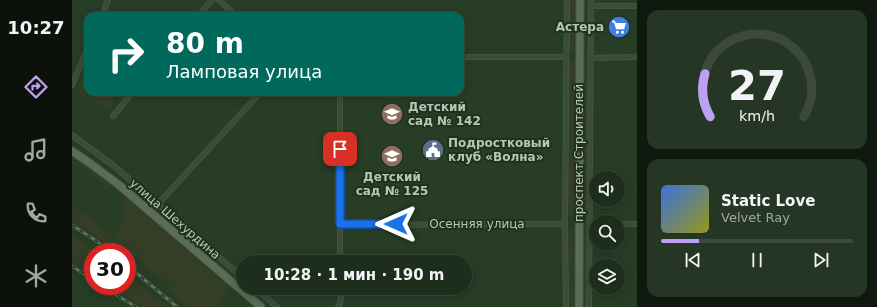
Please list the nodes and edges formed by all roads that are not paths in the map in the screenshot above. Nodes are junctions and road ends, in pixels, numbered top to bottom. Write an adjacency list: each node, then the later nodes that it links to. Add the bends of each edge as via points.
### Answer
1 (108, 0): 9 (street)
2 (212, 0): 10 (street)
3 (219, 0): 11 (street)
4 (567, 0): 14 (street, проспект Строителей)
5 (580, 0): 39 (main road, проспект Строителей)
6 (591, 0): 7 (street, проспект Строителей)
7 (591, 6): 8 (street); 16 (street, проспект Строителей)
8 (637, 6)
9 (104, 12)
10 (202, 12)
11 (232, 12)
12 (84, 57): 17 (street)
13 (464, 57): 14 (street)
14 (566, 57): 27 (street, проспект Строителей)
15 (637, 57): 16 (street)
16 (591, 58): 25 (street, проспект Строителей)
17 (72, 85)
18 (130, 96): 21 (street)
19 (257, 96): 24 (street)
20 (340, 96): 26 (street)
21 (113, 116)
22 (72, 135): 24 (street, via 114,166)
23 (72, 151): 35 (main road, улица Шехурдина, via 120,185)
24 (158, 204): 32 (street)
25 (590, 215)
26 (340, 224): 27 (street, Осенняя улица); 31 (street)
27 (565, 224): 38 (street, проспект Строителей)
28 (625, 224): 29 (street)
29 (637, 224)
30 (590, 251): 40 (street, проспект Строителей)
31 (340, 255)
32 (236, 272)
33 (263, 295): 36 (street)
34 (341, 295): 37 (street)
35 (261, 307)
36 (277, 307)
37 (338, 307)
38 (566, 307)
39 (579, 307)
40 (589, 307)

